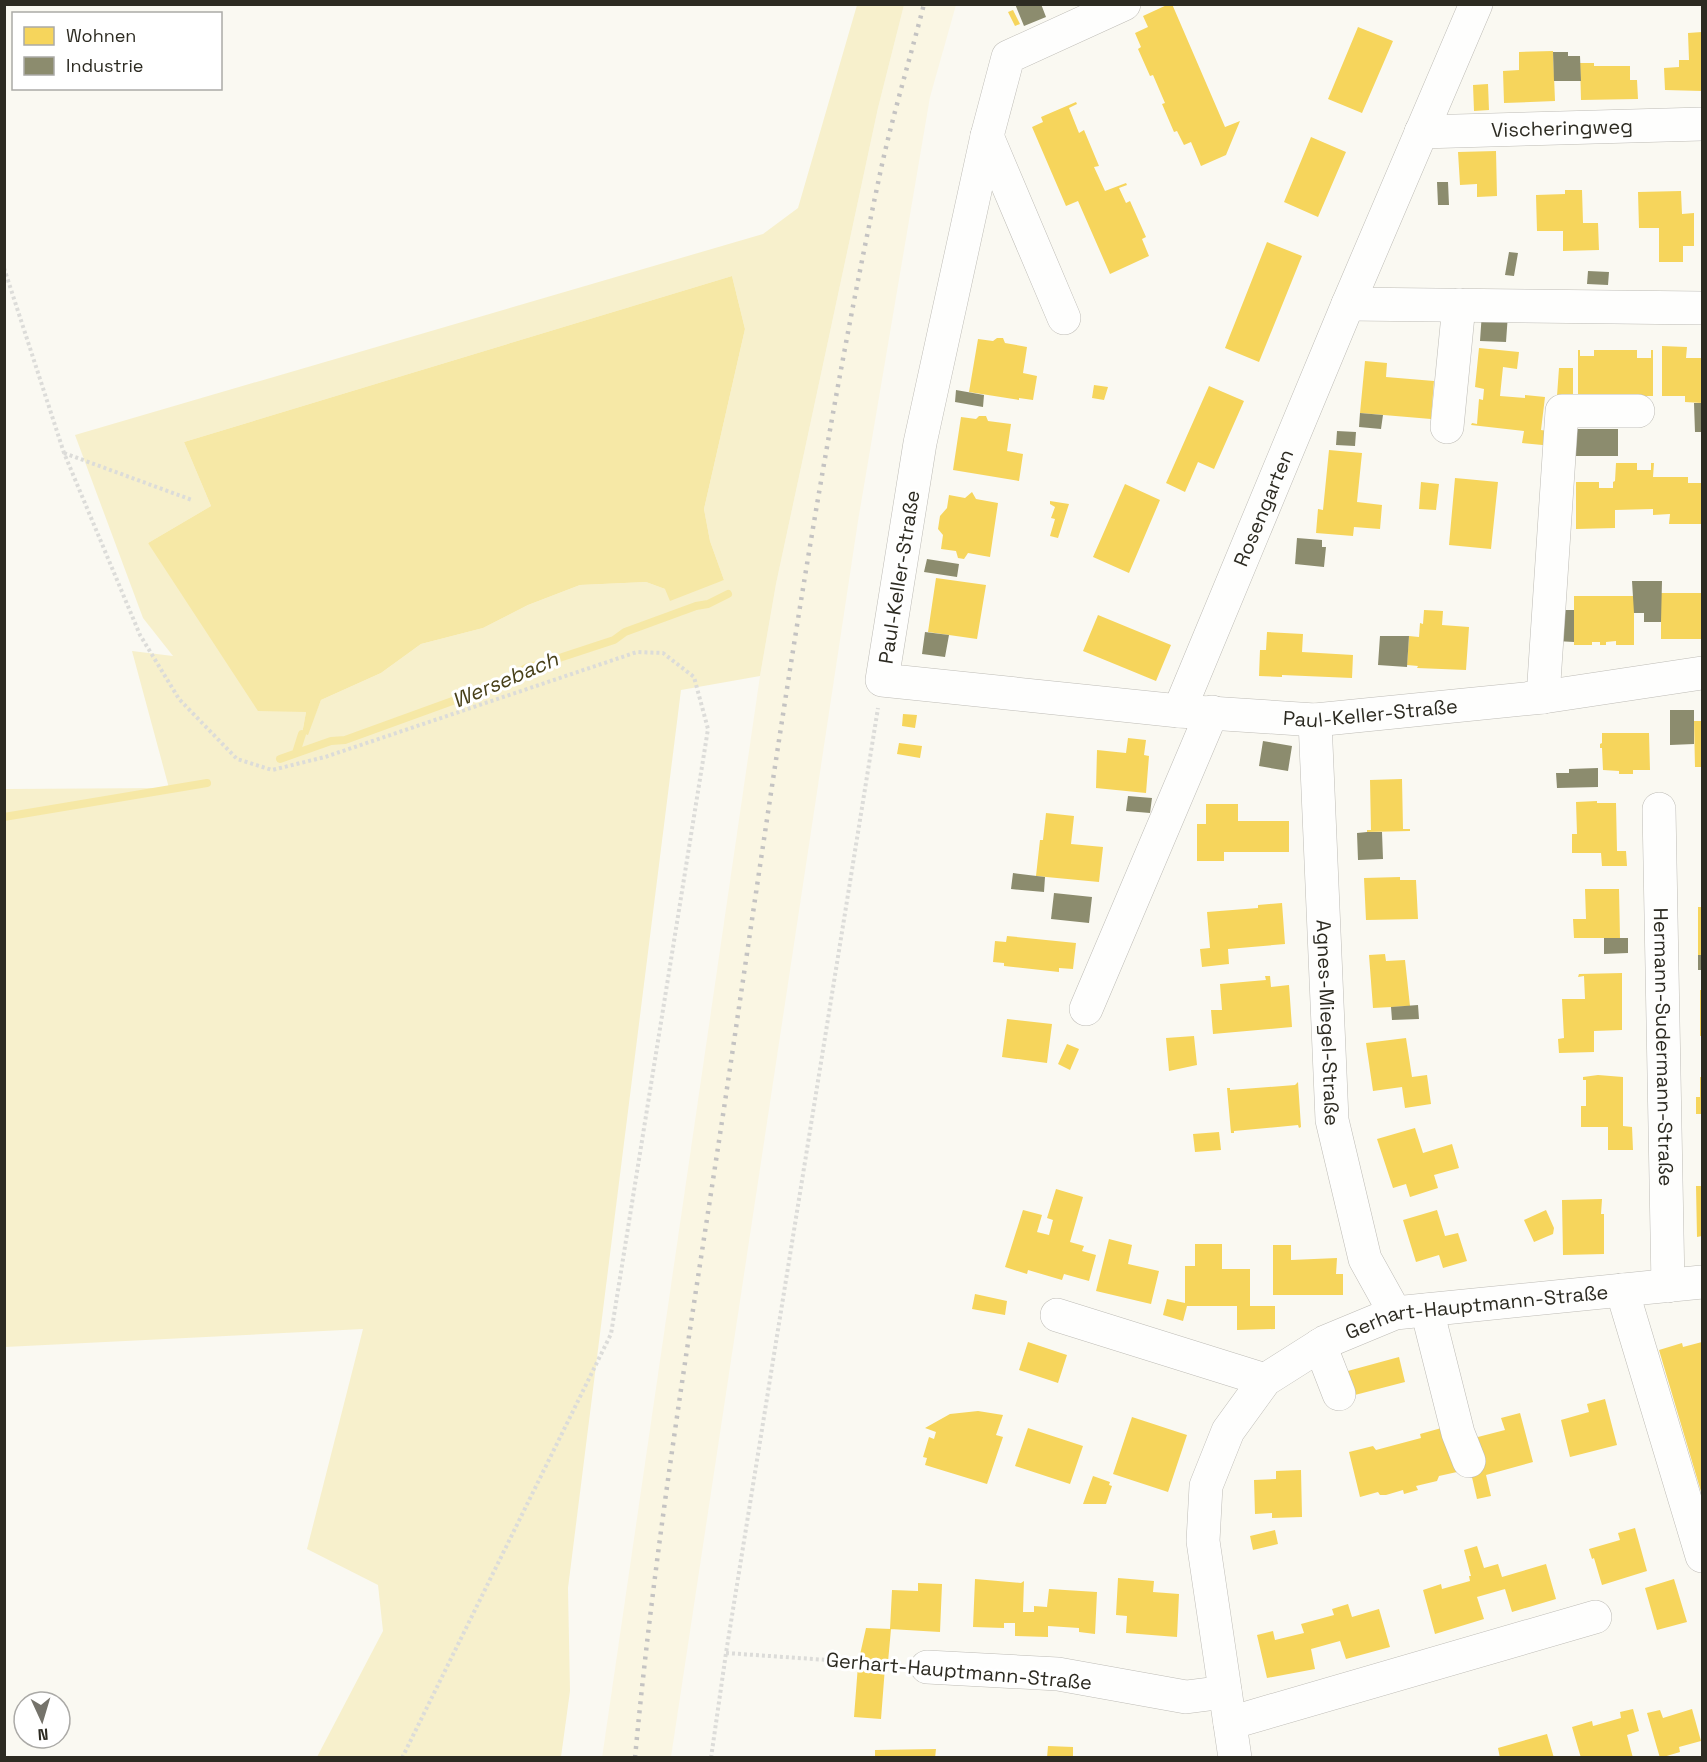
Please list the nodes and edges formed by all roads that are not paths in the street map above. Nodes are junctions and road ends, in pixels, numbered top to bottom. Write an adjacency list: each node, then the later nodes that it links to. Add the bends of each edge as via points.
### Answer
1 (1124, 4): 3 (street, Paul-Keller-Straße)
2 (1476, 4): 5 (street, Rosengarten)
3 (1070, 15): 6 (street, Paul-Keller-Straße, via 1008,57)
4 (1702, 124): 5 (street, Vischeringweg)
5 (1421, 132): 7 (street, Rosengarten)
6 (987, 136): 10 (street); 15 (street, Paul-Keller-Straße, via 920,443 882,680)
7 (1348, 304): 8 (street); 15 (street, Rosengarten)
8 (1459, 305): 9 (street); 12 (street)
9 (1702, 308)
10 (1064, 318)
11 (1638, 411): 14 (street, via 1562,411)
12 (1447, 427)
13 (1702, 673): 14 (street, Paul-Keller-Straße)
14 (1543, 697): 17 (street, Paul-Keller-Straße)
15 (1179, 711): 16 (street, Paul-Keller-Straße)
16 (1212, 712): 17 (street, Paul-Keller-Straße); 19 (street)
17 (1315, 720): 23 (street, Agnes-Miegel-Straße, via 1332,1120 1365,1259)
18 (1659, 809): 21 (street, Hermann-Sudermann-Straße)
19 (1086, 1009)
20 (1702, 1282): 21 (street, Gerhart-Hauptmann-Straße)
21 (1668, 1286): 22 (street, Gerhart-Hauptmann-Straße)
22 (1622, 1290): 23 (street, Gerhart-Hauptmann-Straße); 29 (street)
23 (1411, 1312): 25 (street, Gerhart-Hauptmann-Straße); 28 (street, Agnes-Miegel-Straße)
24 (1057, 1315): 26 (street)
25 (1320, 1345): 26 (street, Gerhart-Hauptmann-Straße); 27 (street)
26 (1265, 1380): 32 (street, Gerhart-Hauptmann-Straße, via 1228,1431 1206,1486 1203,1541)
27 (1338, 1394)
28 (1469, 1461)
29 (1702, 1556)
30 (1595, 1617): 32 (street, Gerhart-Hauptmann-Straße)
31 (927, 1667): 32 (street, Gerhart-Hauptmann-Straße, via 1058,1674)
32 (1227, 1708): 33 (street, Gerhart-Hauptmann-Straße)
33 (1235, 1758)

